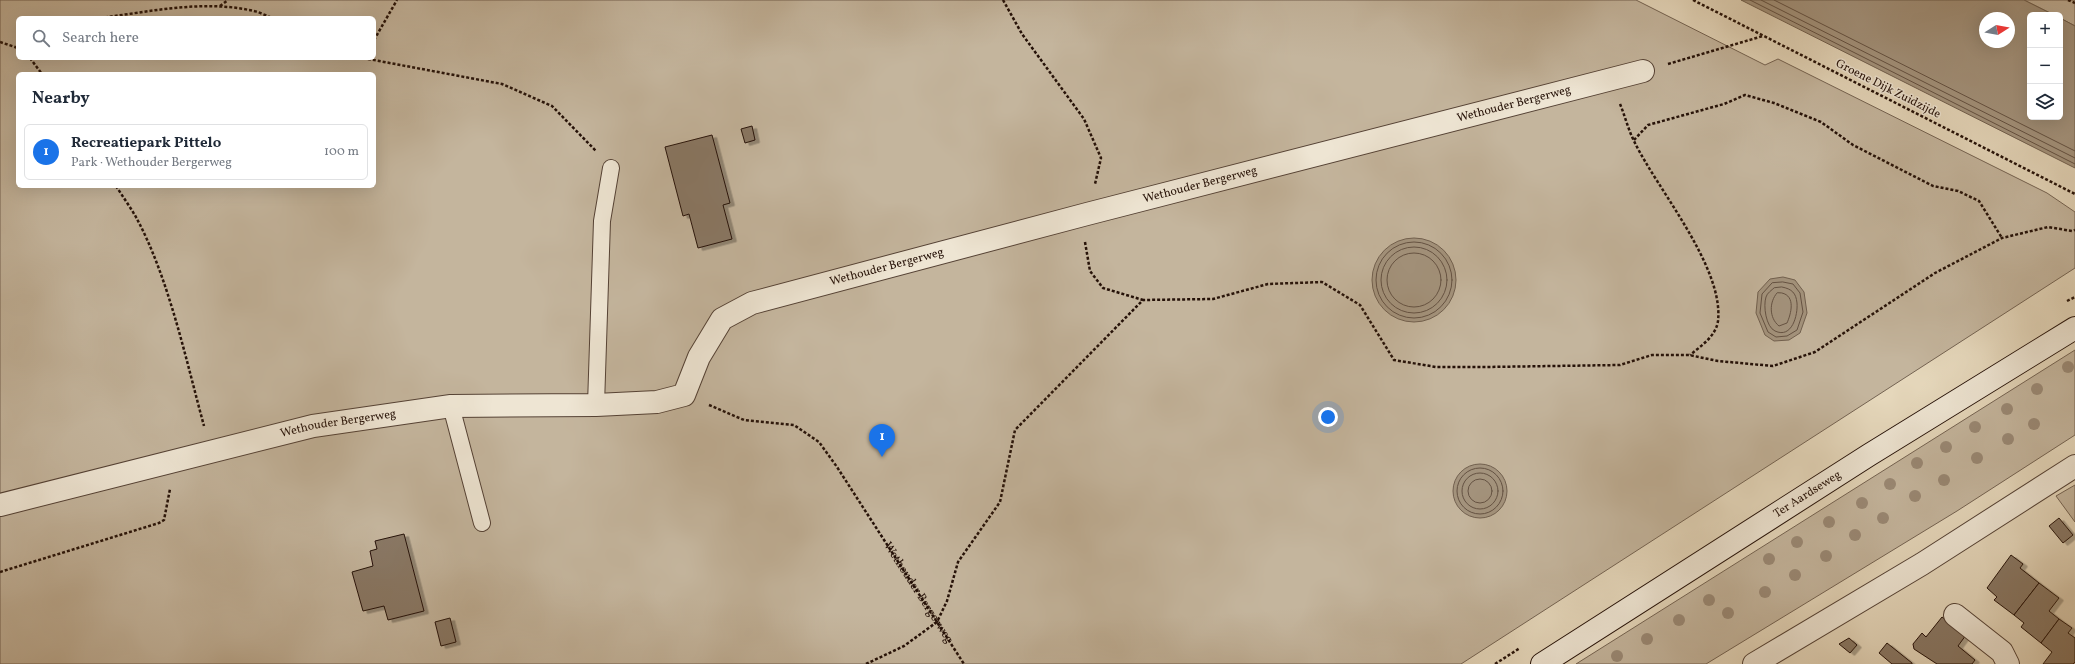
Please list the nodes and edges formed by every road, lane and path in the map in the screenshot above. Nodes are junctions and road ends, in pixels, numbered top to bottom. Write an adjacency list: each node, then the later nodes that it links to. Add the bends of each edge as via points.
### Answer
1 (228, 0): 7 (path)
2 (397, 0): 11 (path)
3 (1003, 0): 23 (path, via 1022,34 1084,119 1101,158)
4 (1693, 0): 10 (path, Groene Dijk Zuidzijde)
5 (2068, 0): 6 (path)
6 (2075, 3)
7 (220, 6): 8 (path); 9 (path, via 250,10)
8 (117, 16)
9 (266, 16)
10 (1763, 35): 16 (path); 22 (path, Groene Dijk Zuidzijde)
11 (376, 37)
12 (0, 42): 13 (path)
13 (16, 47)
14 (32, 60): 17 (path)
15 (374, 60): 20 (path, via 502,84 552,106)
16 (1643, 71): 18 (street, Wethouder Bergerweg)
17 (40, 72)
18 (1610, 79): 19 (path); 23 (street, Wethouder Bergerweg)
19 (1634, 140): 25 (path, via 1648,125 1724,104 1745,95 1774,103 1822,122 1853,145 1933,186 1958,191 1979,201); 28 (path, via 1705,260 1718,296 1718,322 1708,341)
20 (611, 168): 30 (lane, via 602,221)
21 (117, 188): 32 (path, via 137,220 154,258 173,314)
22 (2075, 194)
23 (1087, 214): 26 (path, via 1085,243 1090,271 1103,288); 29 (street, Wethouder Bergerweg, via 752,303 722,319 699,357)
24 (2075, 230): 25 (path, via 2048,227)
25 (2002, 238): 28 (path, via 1935,273 1815,352 1772,366 1718,361)
26 (1143, 300): 28 (path, via 1213,299 1268,284 1322,282 1360,305 1394,360 1436,367 1620,365 1652,355); 39 (path, via 1015,430 1000,502 958,562 947,601)
27 (2075, 328): 42 (street, Ter Aardseweg, via 1869,455)
28 (1689, 355)
29 (684, 395): 30 (street, Wethouder Bergerweg, via 657,402); 39 (path, Wethouder Bergerweg, via 744,420 794,425 819,442)
30 (596, 405): 31 (street, Wethouder Bergerweg)
31 (451, 406): 32 (street, Wethouder Bergerweg, via 313,426); 36 (lane)
32 (211, 451): 33 (street, Wethouder Bergerweg)
33 (174, 461): 35 (street, Wethouder Bergerweg); 37 (path, via 168,510 164,520)
34 (2075, 466): 43 (street, via 1922,564)
35 (0, 505)
36 (482, 523)
37 (0, 572)
38 (1955, 615): 44 (street, via 2002,652)
39 (937, 622): 40 (path, via 904,646); 41 (path, Wethouder Bergerweg)
40 (866, 664)
41 (964, 664)
42 (1542, 664)
43 (1754, 664)
44 (2008, 664)

